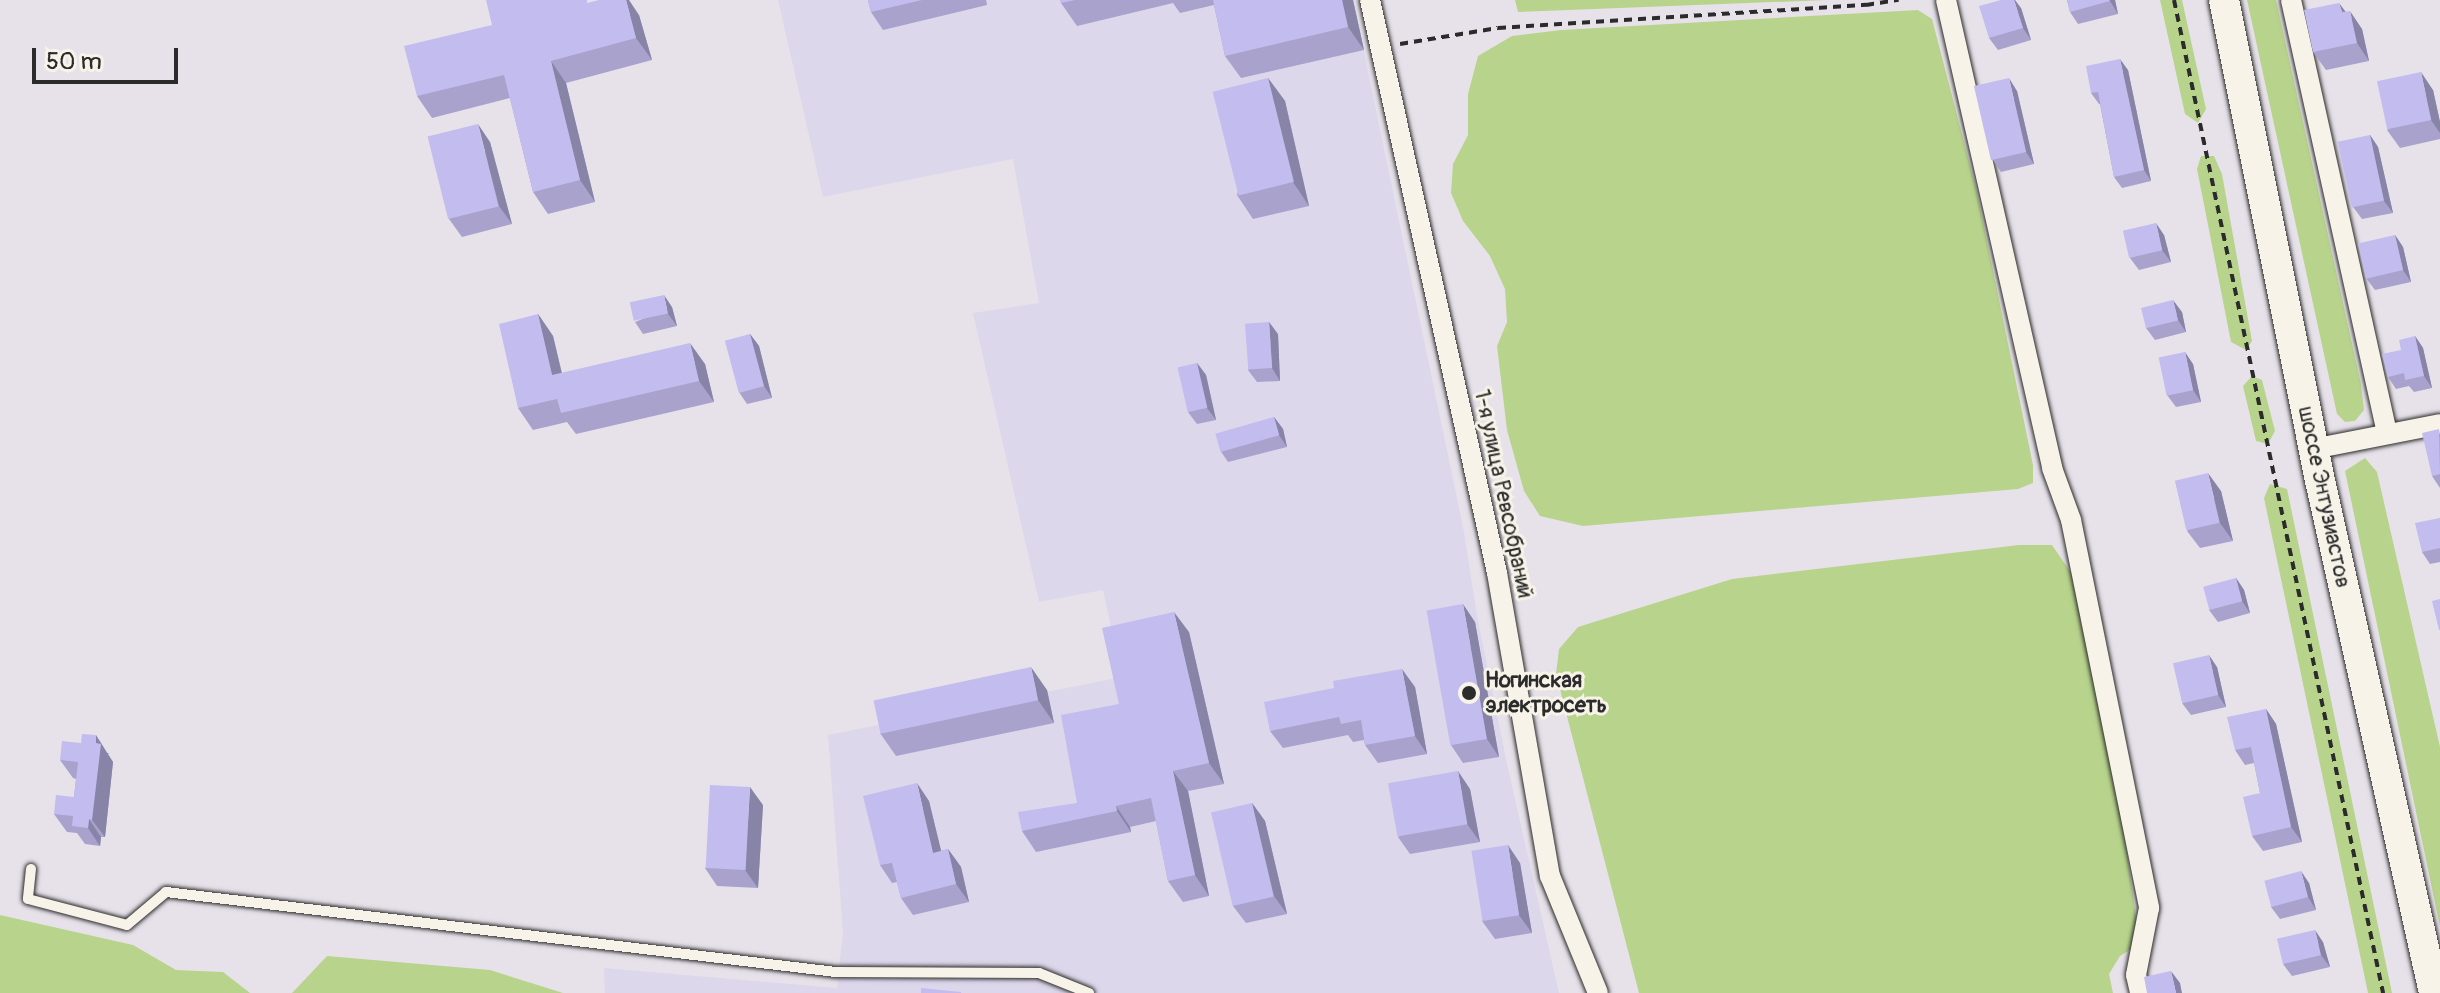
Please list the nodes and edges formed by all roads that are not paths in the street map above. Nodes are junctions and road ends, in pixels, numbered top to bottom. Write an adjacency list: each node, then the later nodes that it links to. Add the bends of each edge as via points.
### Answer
1 (1370, 0): 11 (street, 1-я улица Ревсобраний, via 1497,573 1550,876)
2 (1946, 0): 9 (street, via 2052,468 2071,520 2149,908)
3 (2224, 0): 7 (main road, шоссе Энтузиастов)
4 (2291, 0): 6 (street)
5 (2440, 424): 6 (street)
6 (2387, 434): 7 (street)
7 (2313, 449): 12 (main road, шоссе Энтузиастов)
8 (31, 869): 10 (lane, via 28,899 127,925 166,892 836,972 1039,973)
9 (2138, 984)
10 (1089, 993)
11 (1598, 993)
12 (2434, 993)

